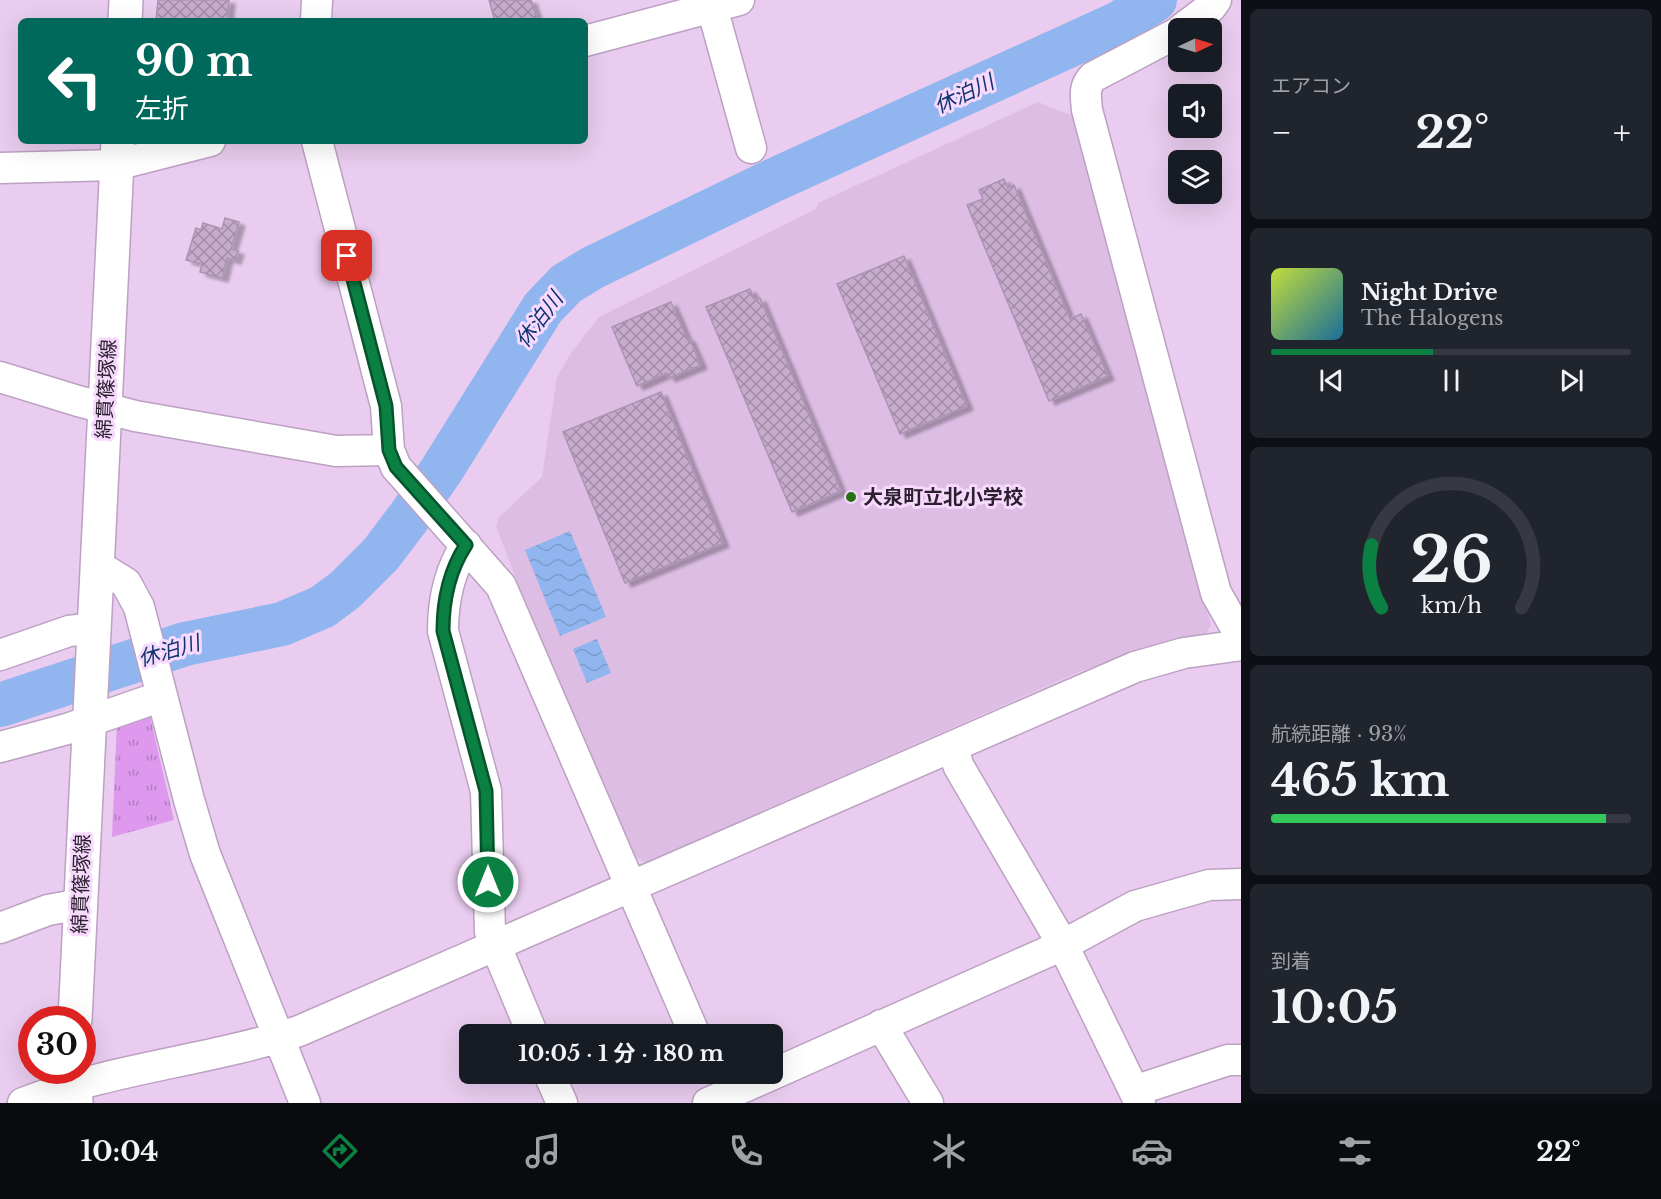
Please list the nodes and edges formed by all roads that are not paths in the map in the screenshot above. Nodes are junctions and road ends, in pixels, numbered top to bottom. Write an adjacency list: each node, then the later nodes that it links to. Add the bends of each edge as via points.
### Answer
1 (126, 0): 5 (main road)
2 (317, 0): 6 (street)
3 (1216, 0): 7 (street)
4 (720, 2): 9 (street); 12 (street)
5 (125, 18)
6 (316, 18)
7 (1196, 18)
8 (1168, 38): 21 (street, via 1093,77 1085,90 1087,110 1216,593)
9 (588, 40)
10 (187, 144): 13 (street)
11 (318, 144): 17 (street, via 386,406)
12 (751, 148)
13 (117, 153): 14 (street); 16 (main road, 綿貫篠塚線)
14 (0, 168)
15 (0, 377): 16 (street)
16 (105, 408): 17 (street); 19 (main road, 綿貫篠塚線)
17 (392, 458): 18 (street)
18 (466, 545): 29 (street, via 501,586); 33 (street, via 454,562 443,631 486,791 488,923)
19 (97, 565): 20 (main road, 綿貫篠塚線); 24 (street, via 126,583 136,601)
20 (94, 632): 23 (street, via 69,632); 25 (main road, 綿貫篠塚線)
21 (1241, 637)
22 (1241, 645): 27 (street, via 1184,653 1135,668)
23 (0, 655)
24 (161, 691): 25 (street); 38 (street, via 205,854)
25 (89, 717): 26 (street); 30 (main road, 綿貫篠塚線)
26 (0, 747)
27 (952, 748): 29 (street); 32 (street, via 959,767)
28 (1241, 884): 32 (street, via 1209,885 1136,906)
29 (632, 888): 33 (street); 36 (street)
30 (81, 904): 31 (street, via 48,910); 34 (main road, 綿貫篠塚線)
31 (0, 928)
32 (1063, 945): 37 (street); 43 (street)
33 (495, 946): 35 (street); 38 (street)
34 (76, 1006)
35 (528, 1024)
36 (690, 1024)
37 (881, 1025): 42 (street); 47 (street)
38 (278, 1038): 41 (street); 45 (street)
39 (1241, 1060): 43 (street, via 1228,1060)
40 (553, 1084): 46 (street)
41 (75, 1087): 44 (street)
42 (717, 1094)
43 (1137, 1097)
44 (23, 1103)
45 (304, 1103)
46 (562, 1103)
47 (928, 1103)

